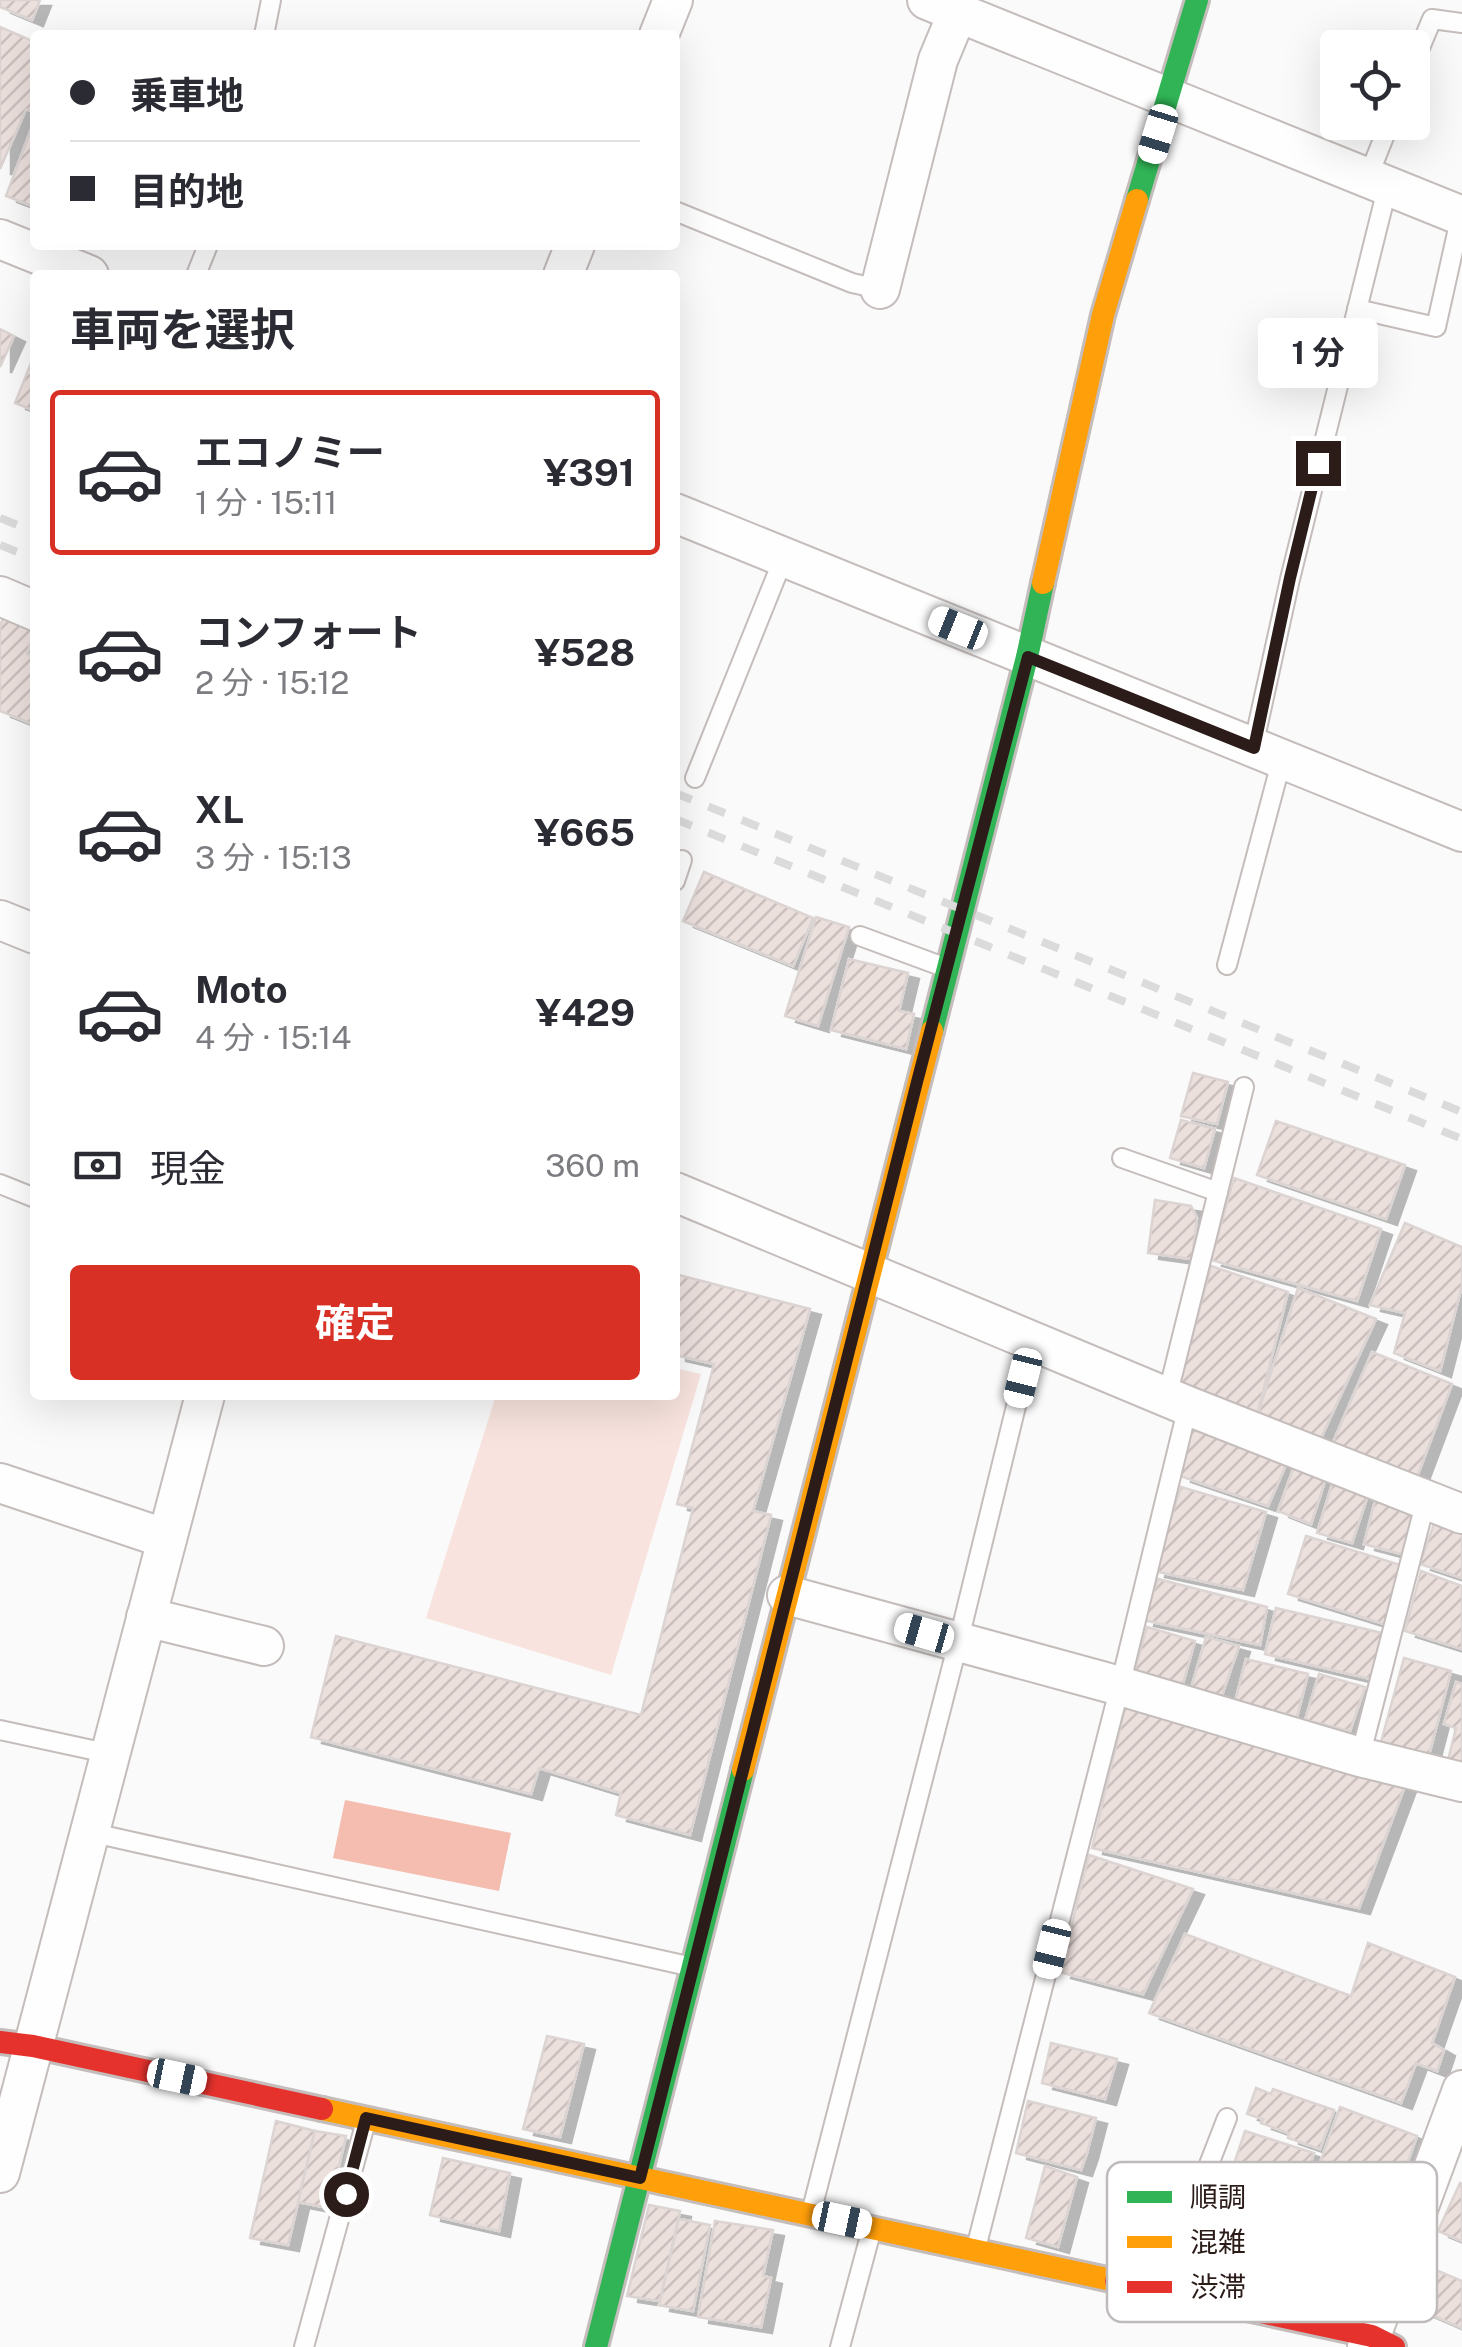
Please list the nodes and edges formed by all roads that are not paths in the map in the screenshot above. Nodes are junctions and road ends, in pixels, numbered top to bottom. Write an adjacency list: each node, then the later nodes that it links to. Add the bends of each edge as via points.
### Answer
1 (271, 0): 6 (lane)
2 (673, 0): 7 (street)
3 (1197, 0): 9 (street)
4 (942, 6): 9 (street); 16 (street, via 938,60)
5 (1462, 24): 8 (lane, via 1432,19)
6 (265, 30)
7 (661, 30)
8 (1427, 30)
9 (1169, 97): 11 (street); 22 (street, via 1103,316)
10 (1386, 140): 11 (lane)
11 (1378, 181): 13 (street); 17 (lane)
12 (680, 213): 16 (lane)
13 (1461, 215): 17 (lane, via 1436,327)
14 (0, 239): 15 (street)
15 (77, 270)
16 (880, 289)
17 (1357, 309): 23 (lane, via 1290,578)
18 (680, 515): 19 (street)
19 (784, 557): 22 (street); 24 (lane)
20 (0, 596): 21 (street)
21 (30, 609)
22 (1028, 657): 23 (street); 32 (street)
23 (1268, 753): 25 (street); 31 (lane)
24 (695, 778)
25 (1462, 832)
26 (682, 860): 27 (lane)
27 (680, 866)
28 (0, 920): 29 (street)
29 (30, 932)
30 (860, 936): 32 (lane)
31 (1227, 965)
32 (946, 968): 39 (street)
33 (1244, 1087): 36 (lane)
34 (1122, 1158): 36 (lane)
35 (0, 1184): 38 (lane)
36 (1218, 1192): 42 (lane)
37 (680, 1194): 39 (street)
38 (30, 1196)
39 (868, 1273): 40 (street); 47 (street)
40 (1032, 1341): 42 (street); 49 (lane)
41 (204, 1400): 46 (street)
42 (1178, 1402): 44 (street); 51 (lane)
43 (0, 1483): 46 (street)
44 (1426, 1500): 45 (street); 54 (lane)
45 (1462, 1514)
46 (167, 1539): 48 (street)
47 (787, 1596): 49 (street); 57 (street)
48 (146, 1617): 50 (street); 53 (street)
49 (958, 1643): 51 (street); 66 (lane)
50 (264, 1646)
51 (1120, 1686): 54 (street); 68 (lane)
52 (0, 1730): 53 (lane)
53 (111, 1754): 56 (street)
54 (1360, 1757): 55 (street)
55 (1462, 1782)
56 (90, 1832): 57 (lane); 58 (street)
57 (693, 1968): 65 (street)
58 (17, 2044): 60 (street); 64 (street)
59 (1462, 2090): 63 (street)
60 (366, 2118): 65 (street); 72 (lane)
61 (1228, 2118): 62 (lane)
62 (1211, 2162)
63 (1437, 2165)
64 (0, 2173)
65 (640, 2178): 66 (street); 73 (street)
66 (810, 2214): 67 (street)
67 (872, 2227): 68 (street); 74 (lane)
68 (976, 2250): 69 (street)
69 (1107, 2278)
70 (1292, 2322): 71 (street)
71 (1378, 2343)
72 (304, 2347)
73 (596, 2347)
74 (840, 2347)

